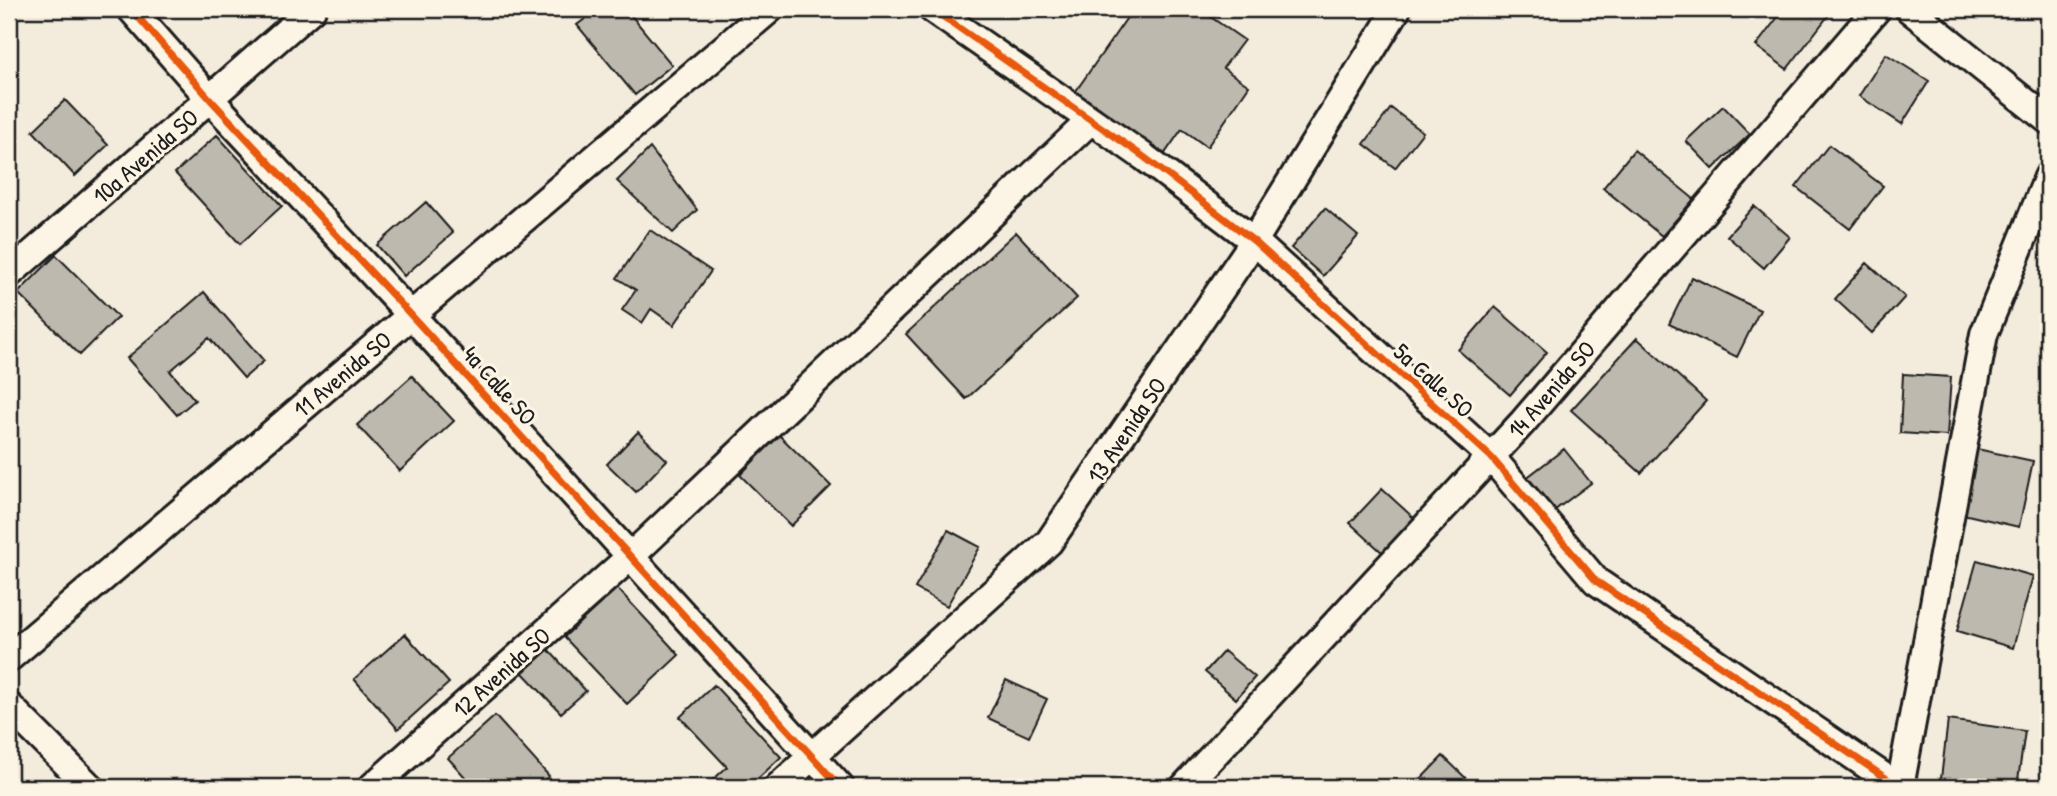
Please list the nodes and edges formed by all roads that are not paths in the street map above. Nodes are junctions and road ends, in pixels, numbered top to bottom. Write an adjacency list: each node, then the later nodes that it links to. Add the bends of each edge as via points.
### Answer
1 (131, 9): 8 (street, 4a Calle SO)
2 (312, 9): 8 (street, 10a Avenida SO)
3 (770, 9): 14 (street, 11 Avenida SO)
4 (932, 9): 9 (street, 5a Calle SO)
5 (1397, 9): 12 (street, 13 Avenida SO)
6 (1877, 9): 15 (street, 14 Avenida SO)
7 (1909, 9): 10 (street)
8 (210, 99): 13 (street, 10a Avenida SO); 14 (street, 4a Calle SO)
9 (1091, 120): 12 (street, 5a Calle SO); 16 (street, 12 Avenida SO)
10 (2048, 120)
11 (2048, 177): 25 (street, via 1984,334)
12 (1254, 241): 15 (street, 5a Calle SO); 19 (street, 13 Avenida SO, via 1049,542)
13 (9, 274)
14 (411, 315): 16 (street, 4a Calle SO); 17 (street, 11 Avenida SO)
15 (1491, 457): 24 (street, 14 Avenida SO); 25 (street, 5a Calle SO, via 1596,581)
16 (631, 557): 19 (street, 4a Calle SO); 21 (street, 12 Avenida SO)
17 (9, 658)
18 (9, 706): 20 (street)
19 (814, 758): 22 (street, 13 Avenida SO); 23 (street, 4a Calle SO)
20 (90, 787)
21 (372, 787)
22 (778, 787)
23 (840, 787)
24 (1184, 787)
25 (1900, 787)

